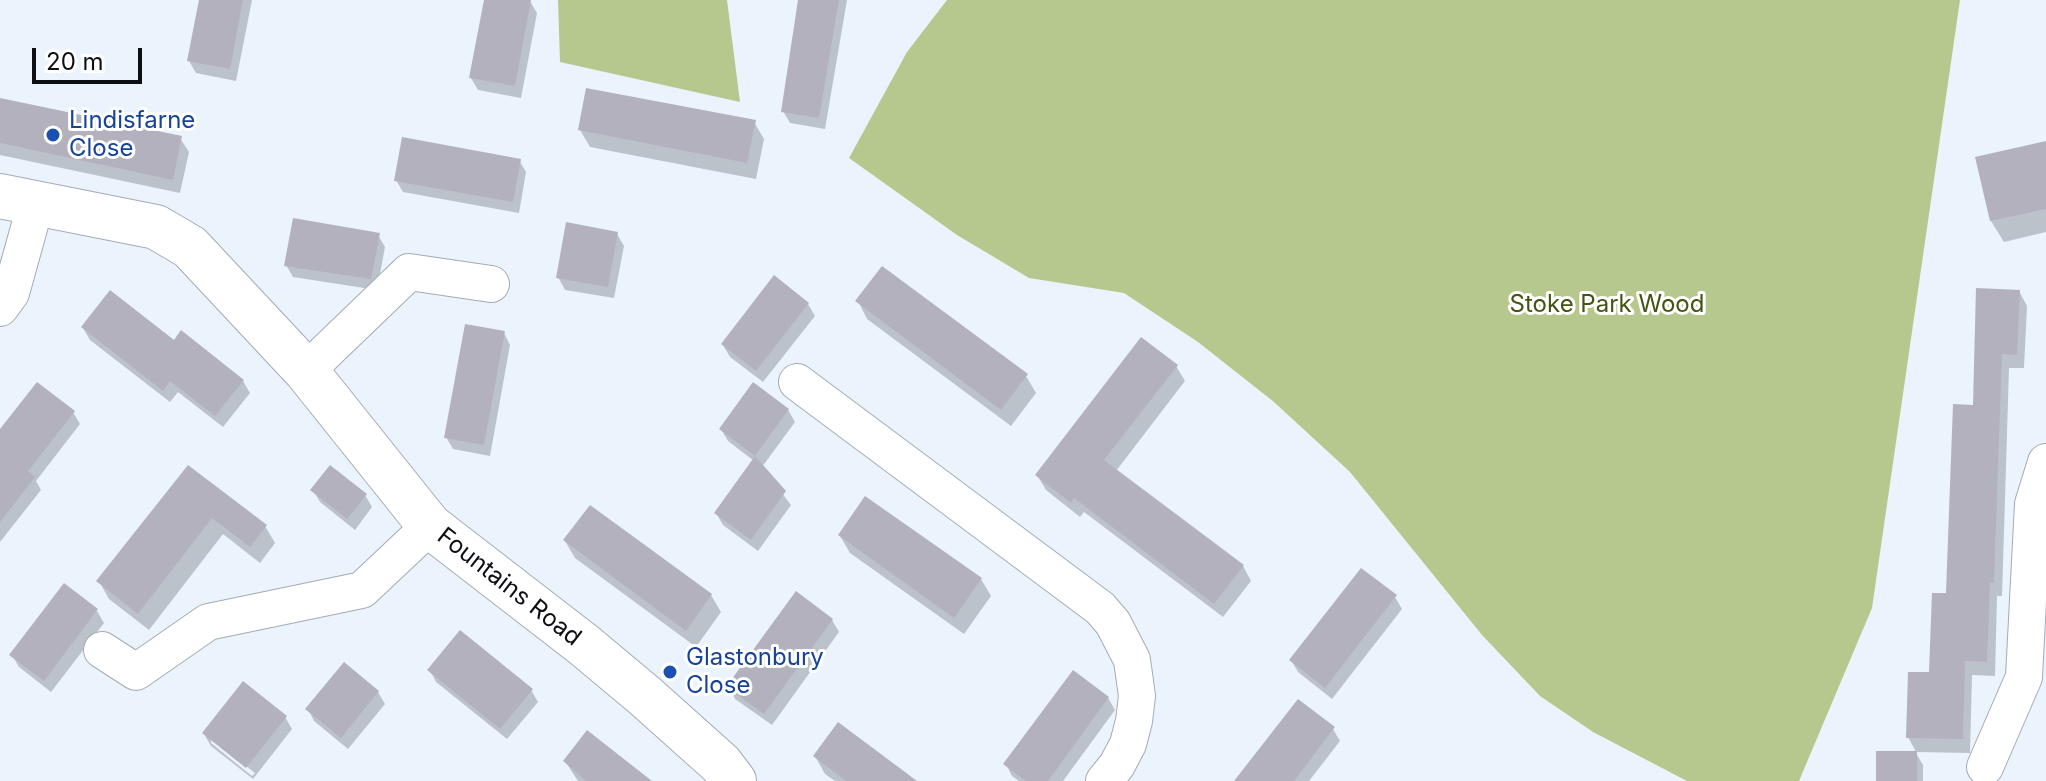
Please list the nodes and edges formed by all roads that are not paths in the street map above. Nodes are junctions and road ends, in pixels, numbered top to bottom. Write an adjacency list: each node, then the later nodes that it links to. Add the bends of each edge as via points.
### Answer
1 (18, 200): 3 (street, via 11,293); 4 (street, Fountains Road, via 156,227 190,247)
2 (491, 284): 4 (street, via 409,272)
3 (0, 308)
4 (306, 371): 7 (street, Fountains Road)
5 (797, 382): 11 (street, via 1113,623 1132,660 1137,696 1128,744)
6 (2046, 462): 9 (street, via 2033,504 2024,677)
7 (430, 526): 8 (street, via 362,590 208,622 136,672); 10 (street, Fountains Road, via 645,696)
8 (102, 650)
9 (1985, 767)
10 (734, 781)
11 (1104, 781)

